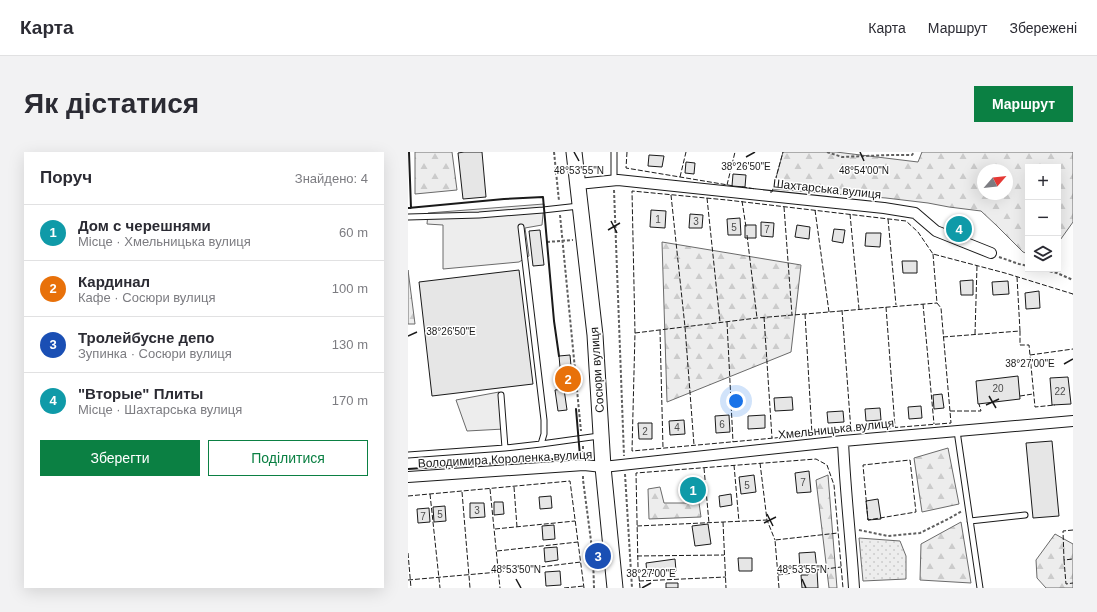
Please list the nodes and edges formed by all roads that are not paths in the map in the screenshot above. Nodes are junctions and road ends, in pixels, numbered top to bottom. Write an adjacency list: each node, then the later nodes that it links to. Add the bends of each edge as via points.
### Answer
1 (574, 152): 4 (main road, Сосюри вулиця)
2 (614, 152): 3 (lane)
3 (614, 179): 4 (street, Шахтарська вулиця); 8 (street, Шахтарська вулиця, via 915,213 936,231)
4 (578, 184): 5 (main road, Сосюри вулиця)
5 (580, 206): 6 (lane, via 479,215); 12 (main road, Сосюри вулиця, via 595,335)
6 (408, 217)
7 (521, 227): 14 (lane, via 544,420)
8 (991, 253)
9 (500, 395): 15 (lane)
10 (1073, 421): 11 (street, Хмельницька вулиця)
11 (957, 431): 13 (street, Хмельницька вулиця); 20 (lane)
12 (601, 436): 14 (lane); 17 (main road, Сосюри вулиця)
13 (843, 441): 17 (street, Хмельницька вулиця); 22 (street)
14 (541, 444): 15 (lane)
15 (505, 448): 16 (lane)
16 (408, 455)
17 (603, 467): 18 (street, Володимира Короленка вулиця, via 584,465); 21 (main road, Сосюри вулиця)
18 (408, 477)
19 (1025, 515): 20 (lane)
20 (970, 521): 23 (lane)
21 (615, 588)
22 (854, 588)
23 (980, 588)

